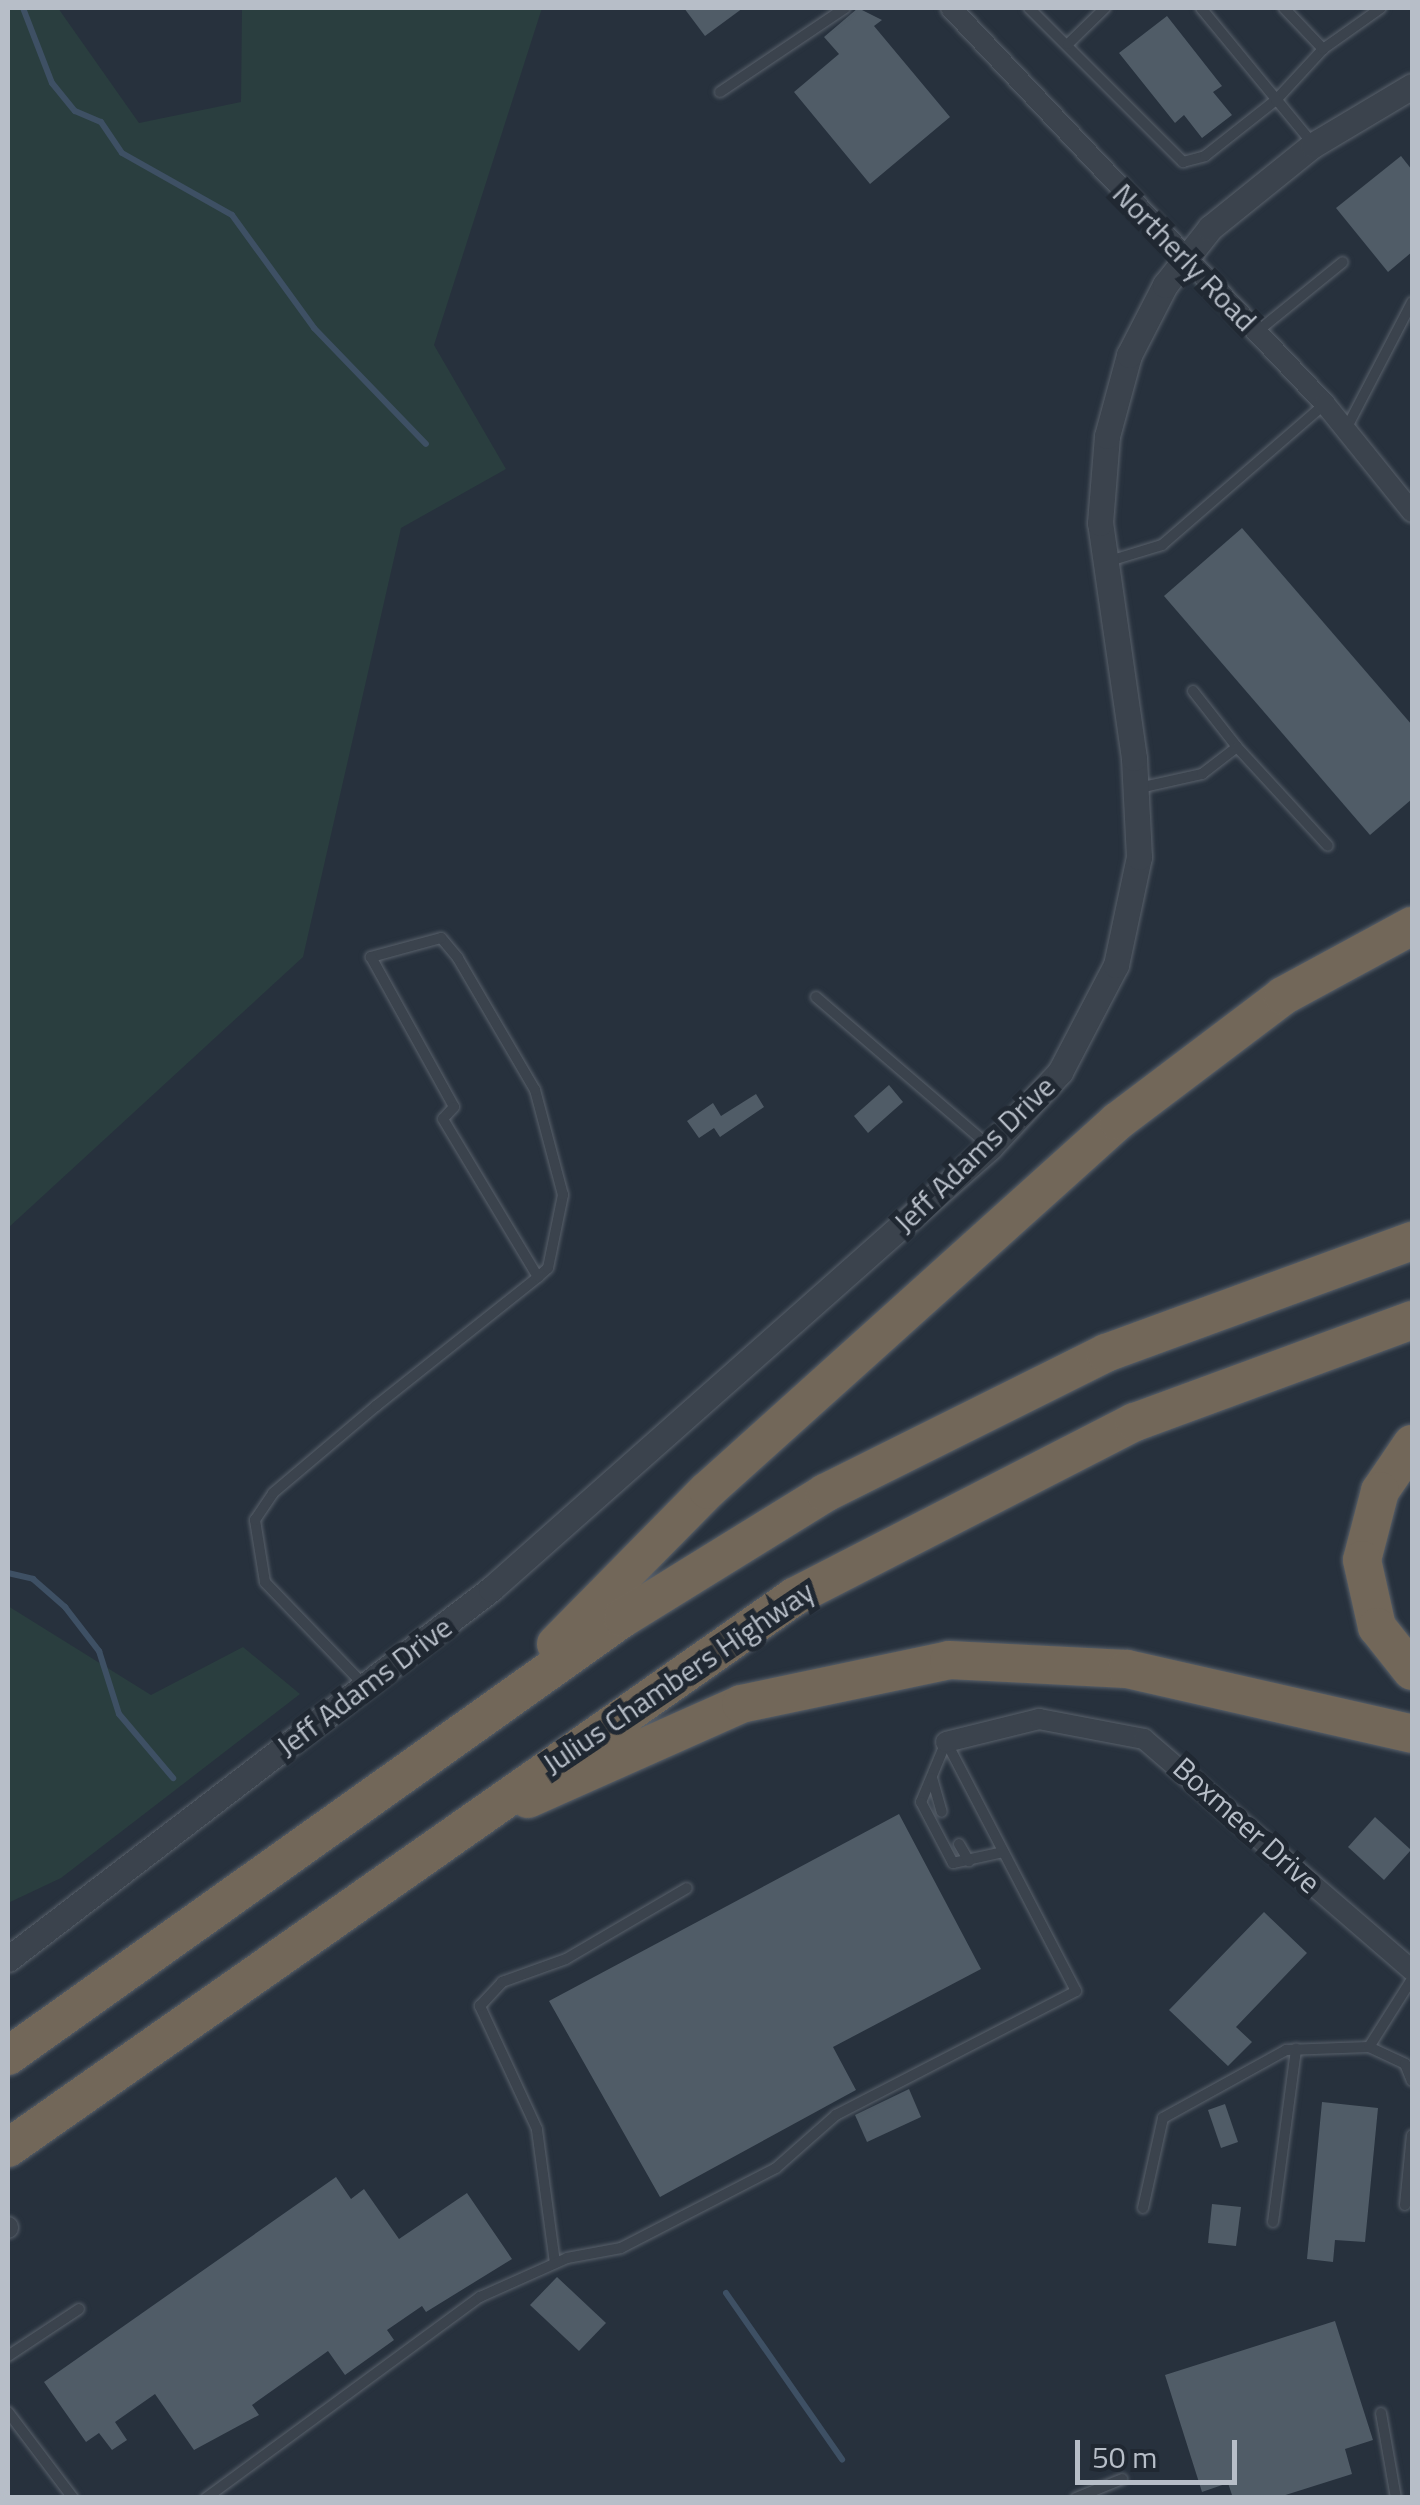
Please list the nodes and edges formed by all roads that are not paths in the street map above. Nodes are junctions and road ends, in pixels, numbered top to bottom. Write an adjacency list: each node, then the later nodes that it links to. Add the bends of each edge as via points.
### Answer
1 (845, 8): 11 (lane)
2 (951, 8): 14 (street, Northerly Road)
3 (1029, 8): 8 (lane)
4 (1105, 8): 8 (lane)
5 (1201, 8): 12 (lane)
6 (1284, 8): 9 (lane)
7 (1381, 8): 9 (lane)
8 (1068, 44): 12 (lane, via 1182,162 1206,156)
9 (1323, 49): 12 (lane)
10 (1412, 86): 13 (street, Jeff Adams Drive)
11 (720, 92)
12 (1276, 100): 13 (lane)
13 (1313, 144): 14 (street, Jeff Adams Drive)
14 (1186, 256): 17 (street, Northerly Road); 21 (street, Jeff Adams Drive, via 1146,318 1116,395 1101,480)
15 (1343, 262): 17 (lane)
16 (1412, 302): 19 (lane)
17 (1257, 332): 18 (street, Northerly Road)
18 (1325, 404): 19 (street, Northerly Road); 21 (lane, via 1162,545)
19 (1345, 430): 20 (street, Northerly Road)
20 (1412, 512)
21 (1102, 563): 24 (street, Jeff Adams Drive)
22 (1193, 691): 23 (lane)
23 (1237, 747): 24 (lane, via 1202,774); 25 (lane)
24 (1138, 788): 28 (street, Jeff Adams Drive, via 1130,924 1100,1004 1035,1104)
25 (1328, 846)
26 (1412, 926): 35 (highway, via 1283,996 1118,1121 708,1490)
27 (816, 997): 28 (lane)
28 (990, 1147): 34 (street, Jeff Adams Drive, via 544,1544)
29 (1412, 1241): 35 (highway, via 1177,1324 964,1418 739,1544)
30 (538, 1277): 30 (lane, via 548,1268 563,1195 528,1076 441,938 372,957 454,1107 443,1118); 34 (lane, via 288,1480 255,1520 265,1582)
31 (1412, 1320): 41 (highway, Julius Chambers Highway, via 1135,1422 929,1520 729,1638)
32 (1412, 1444): 33 (highway, via 1380,1491 1362,1560 1377,1627)
33 (1412, 1671)
34 (365, 1686): 45 (street, Jeff Adams Drive)
35 (486, 1715): 50 (highway)
36 (1412, 1734): 41 (highway, via 1097,1665 906,1665 697,1720)
37 (946, 1742): 38 (lane); 42 (lane); 46 (street, Boxmeer Drive, via 1039,1718 1144,1739)
38 (932, 1777): 39 (lane); 43 (lane, via 921,1802 953,1863)
39 (942, 1812)
40 (959, 1844): 43 (lane)
41 (431, 1846): 53 (highway, Julius Chambers Highway)
42 (1004, 1852): 43 (lane); 57 (lane, via 1076,1991 836,2115 776,2168 621,2248)
43 (969, 1860)
44 (688, 1888): 57 (lane, via 566,1959 502,1982 480,2006 542,2145)
45 (11, 1952)
46 (1412, 1970)
47 (1412, 1979): 48 (lane)
48 (1369, 2047): 49 (lane); 51 (lane, via 1406,2064)
49 (1296, 2049): 55 (lane, via 1164,2118); 56 (lane)
50 (8, 2056)
51 (1412, 2081)
52 (1412, 2135): 54 (lane)
53 (8, 2148)
54 (1405, 2205)
55 (1143, 2208)
56 (1272, 2222)
57 (555, 2264): 65 (lane, via 480,2297)
58 (79, 2308): 59 (lane)
59 (8, 2356)
60 (8, 2412): 64 (lane)
61 (1381, 2413): 63 (lane)
62 (1122, 2478): 66 (lane)
63 (1393, 2496)
64 (73, 2498)
65 (206, 2498)
66 (1076, 2498)

